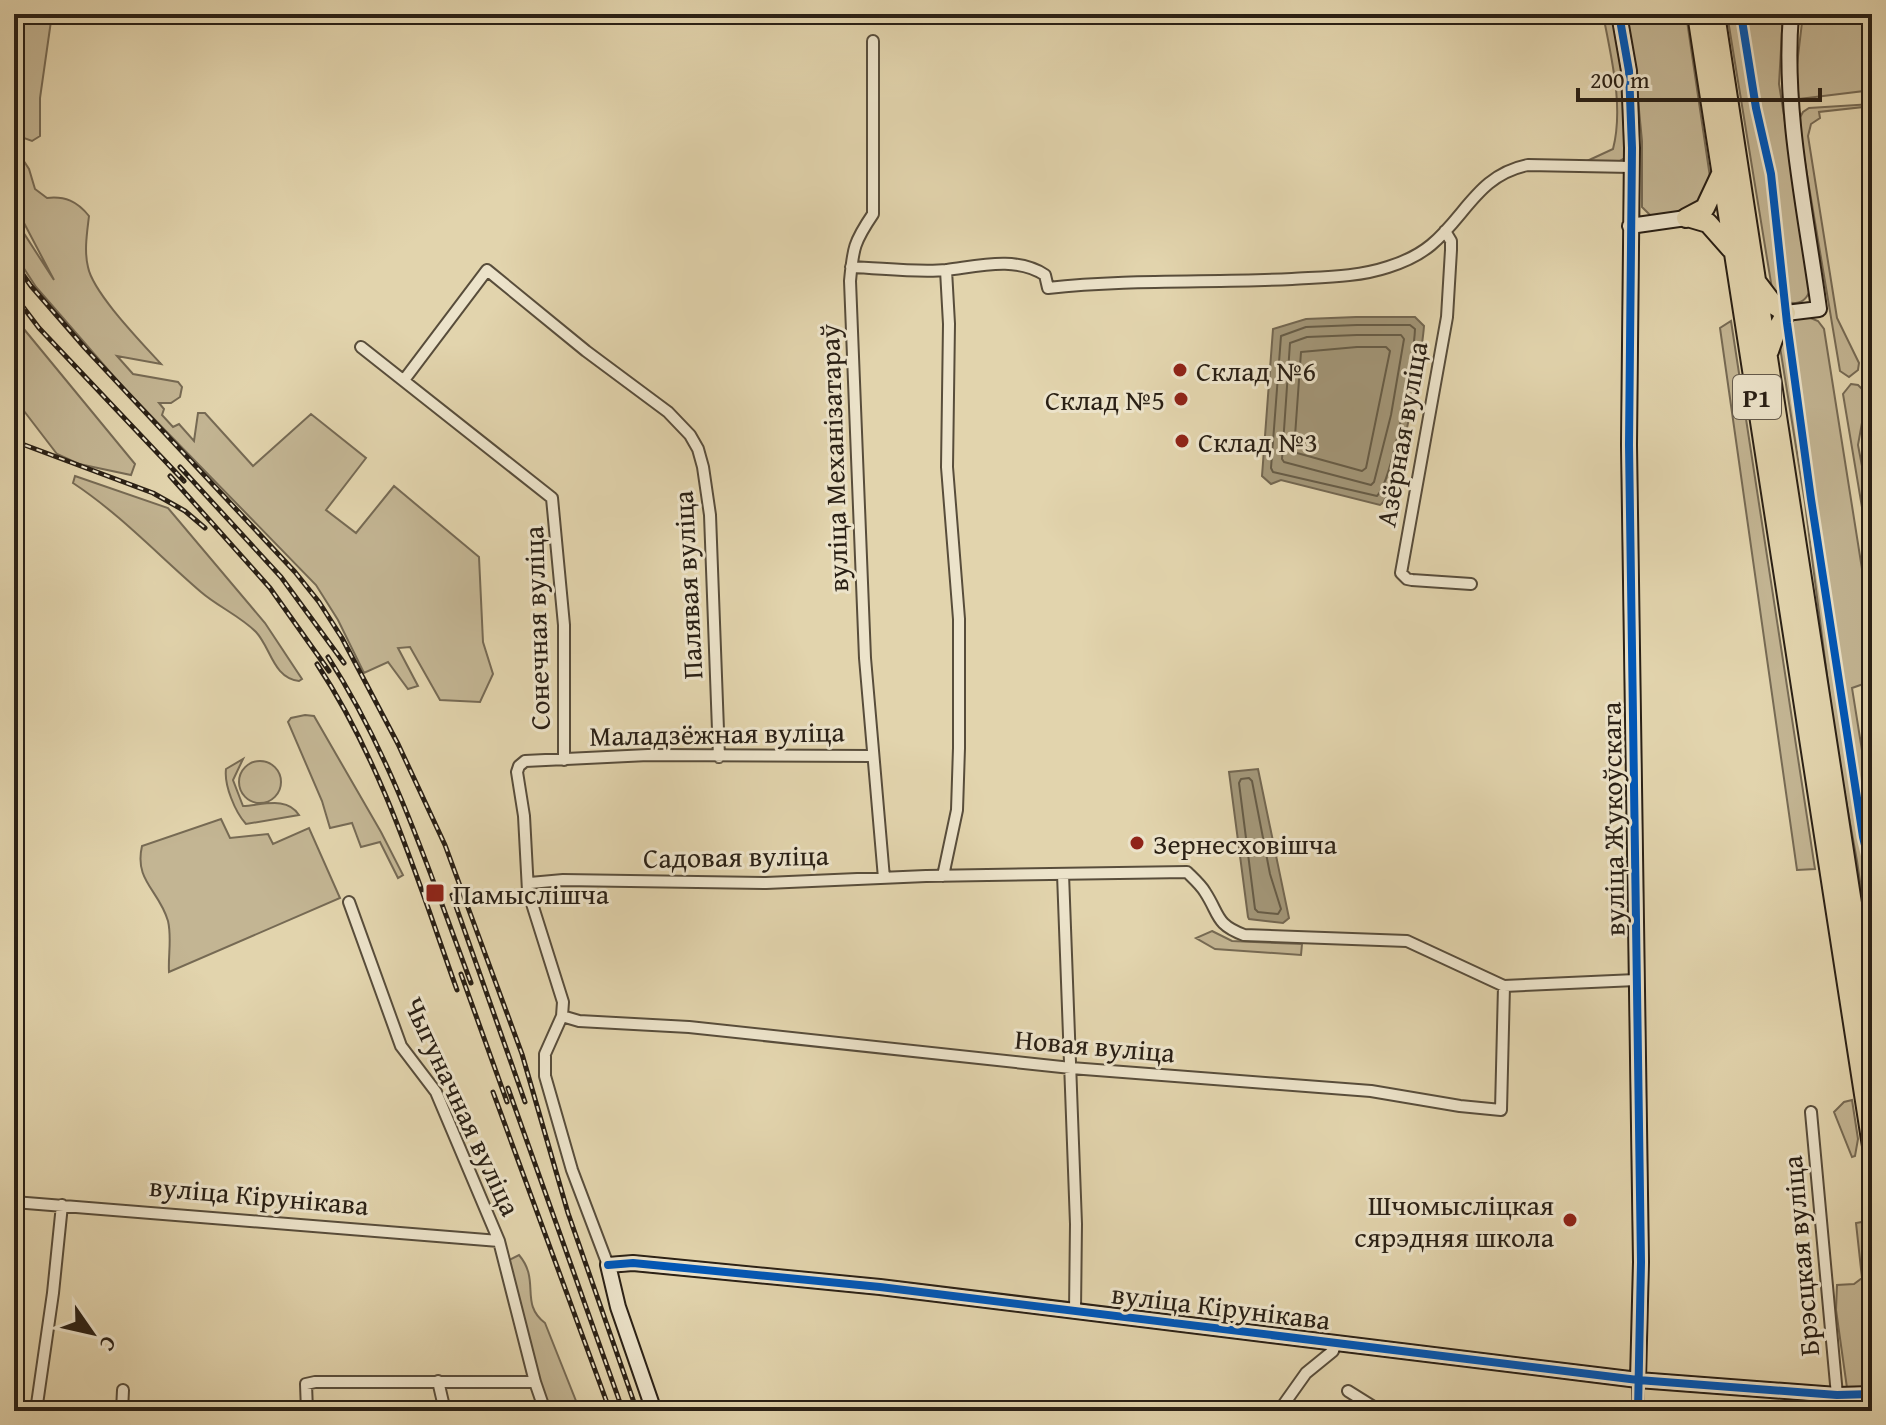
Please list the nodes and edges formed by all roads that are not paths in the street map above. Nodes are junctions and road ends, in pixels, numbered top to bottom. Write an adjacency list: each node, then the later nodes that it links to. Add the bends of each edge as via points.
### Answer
1 (1619, 14): 6 (street, вуліца Жукоўскага, via 1629,71)
2 (1697, 14): 7 (highway, Р1)
3 (1715, 14): 14 (highway, Р1)
4 (1791, 14): 15 (street, via 1790,108 1819,309)
5 (873, 41): 12 (street, вуліца Механізатараў, via 873,214 856,238)
6 (1631, 167): 9 (street, вуліца Жукоўскага); 10 (street, via 1512,168 1488,183)
7 (1722, 171): 8 (highway, via 1710,200); 11 (highway, Р1)
8 (1688, 218): 9 (street); 11 (highway, via 1713,227)
9 (1630, 226): 28 (street, вуліца Жукоўскага)
10 (1445, 231): 13 (street, via 1420,254 1402,262 1325,277 1048,288 1045,275 1032,266 964,265); 19 (street, Азёрная вуліца, via 1451,241 1447,317 1401,573 1412,580)
11 (1734, 253): 34 (highway, Р1)
12 (851, 267): 13 (street); 20 (street, вуліца Механізатараў)
13 (946, 270): 24 (street, via 947,467 959,619 959,748 957,810)
14 (1756, 281): 15 (highway); 17 (highway, Р1)
15 (1786, 313): 17 (highway)
16 (361, 347): 18 (street, Сонечная вуліца)
17 (1767, 358): 31 (highway, Р1)
18 (404, 380): 21 (street, Палявая вуліца, via 487,270 690,435 703,467 710,515); 22 (street, Сонечная вуліца, via 552,498 564,625)
19 (1471, 584)
20 (872, 756): 21 (street, Маладзёжная вуліца); 25 (street, вуліца Механізатараў)
21 (719, 757): 22 (street, Маладзёжная вуліца)
22 (564, 760): 26 (street, Маладзёжная вуліца, via 525,761 517,772)
23 (1063, 874): 24 (street, Садовая вуліца); 29 (street, Садовая вуліца, via 1187,872 1204,890 1217,919 1244,935 1407,941); 32 (street)
24 (943, 876): 25 (street, Садовая вуліца)
25 (884, 878): 26 (street, Садовая вуліца)
26 (530, 883): 30 (street, via 528,891 563,1002)
27 (349, 902): 37 (street, Чыгуначная вуліца, via 401,1046 436,1092)
28 (1636, 980): 29 (street); 41 (street, вуліца Жукоўскага)
29 (1504, 986): 32 (street, Новая вуліца, via 1501,1110 1371,1091)
30 (562, 1016): 32 (street, Новая вуліца); 38 (street, via 545,1054 545,1076 572,1170)
31 (1872, 1033)
32 (1071, 1068): 39 (street)
33 (1811, 1112): 47 (street, Брэсцкая вуліца)
34 (1872, 1146)
35 (14, 1202): 36 (street, вуліца Кірунікава)
36 (62, 1205): 37 (street, вуліца Кірунікава); 48 (street)
37 (499, 1241): 43 (street, Чыгуначная вуліца)
38 (608, 1265): 39 (street, вуліца Кірунікава, via 640,1263); 53 (street)
39 (1075, 1311): 40 (street, вуліца Кірунікава)
40 (1336, 1342): 41 (street, вуліца Кірунікава); 54 (street)
41 (1638, 1380): 47 (street, вуліца Кірунікава); 56 (street, вуліца Жукоўскага)
42 (438, 1381): 43 (street); 50 (street, via 306,1384); 51 (street)
43 (535, 1382): 52 (street, Чыгуначная вуліца)
44 (123, 1390): 49 (street)
45 (1348, 1391): 55 (street)
46 (1872, 1394): 47 (street, вуліца Кірунікава)
47 (1833, 1395)
48 (36, 1411)
49 (122, 1411)
50 (307, 1411)
51 (445, 1411)
52 (545, 1411)
53 (654, 1411)
54 (1279, 1411)
55 (1380, 1411)
56 (1638, 1411)

